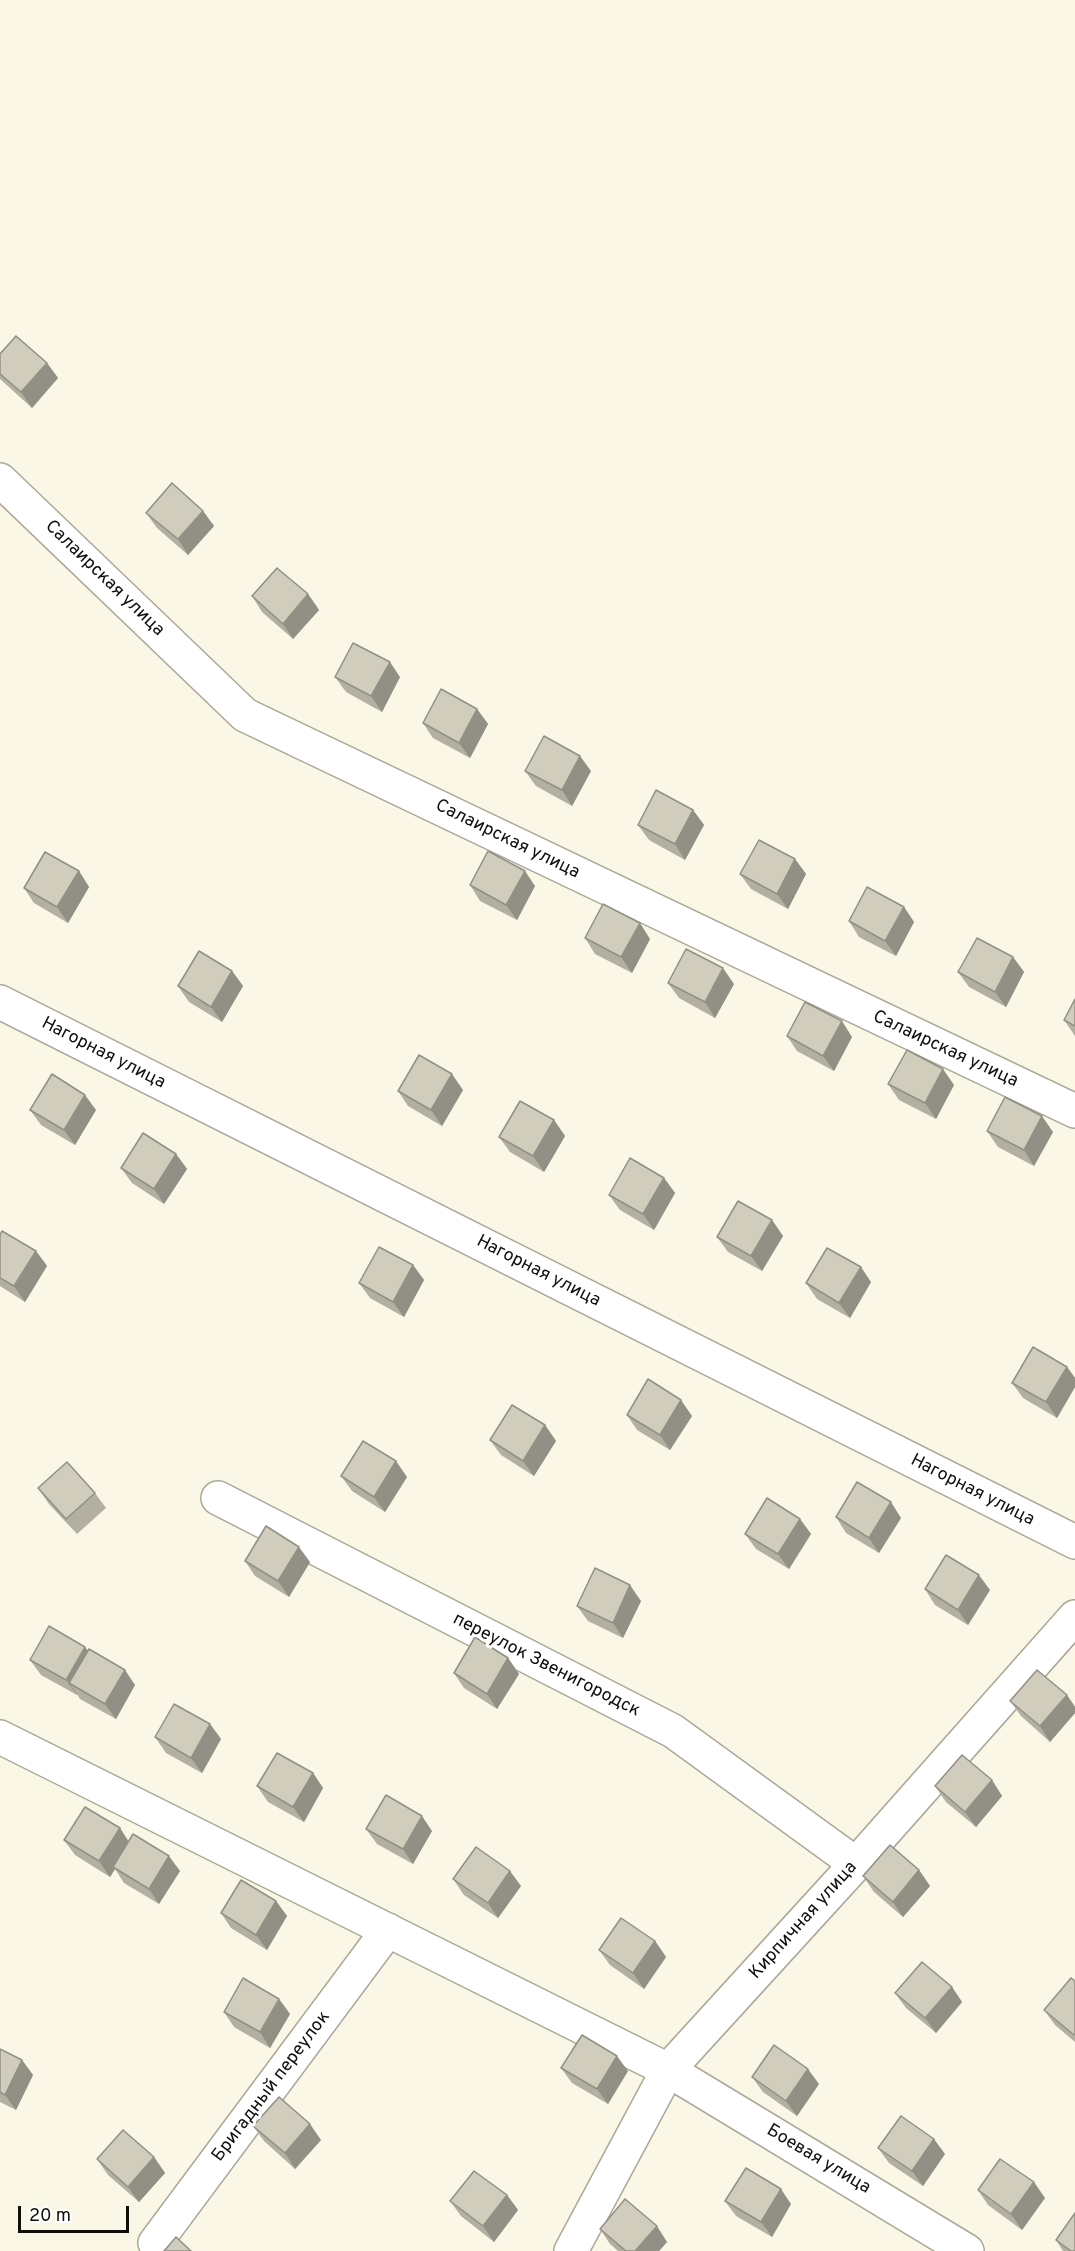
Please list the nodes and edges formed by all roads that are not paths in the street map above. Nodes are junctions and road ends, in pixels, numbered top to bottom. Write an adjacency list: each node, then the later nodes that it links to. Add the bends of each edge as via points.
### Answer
1 (0, 480): 3 (street, Салаирская улица, via 245,715)
2 (0, 1002): 5 (street, Нагорная улица)
3 (1075, 1111)
4 (218, 1498): 8 (street, переулок Звенигородск, via 673,1731)
5 (1075, 1542)
6 (1075, 1617): 8 (street, Кирпичная улица)
7 (0, 1737): 9 (street, Боевая улица)
8 (856, 1864): 10 (street, Кирпичная улица)
9 (388, 1930): 10 (street, Боевая улица); 11 (street, Бригадный переулок)
10 (669, 2070): 12 (street, Кирпичная улица); 13 (street, Боевая улица)
11 (155, 2243)
12 (571, 2251)
13 (967, 2251)

